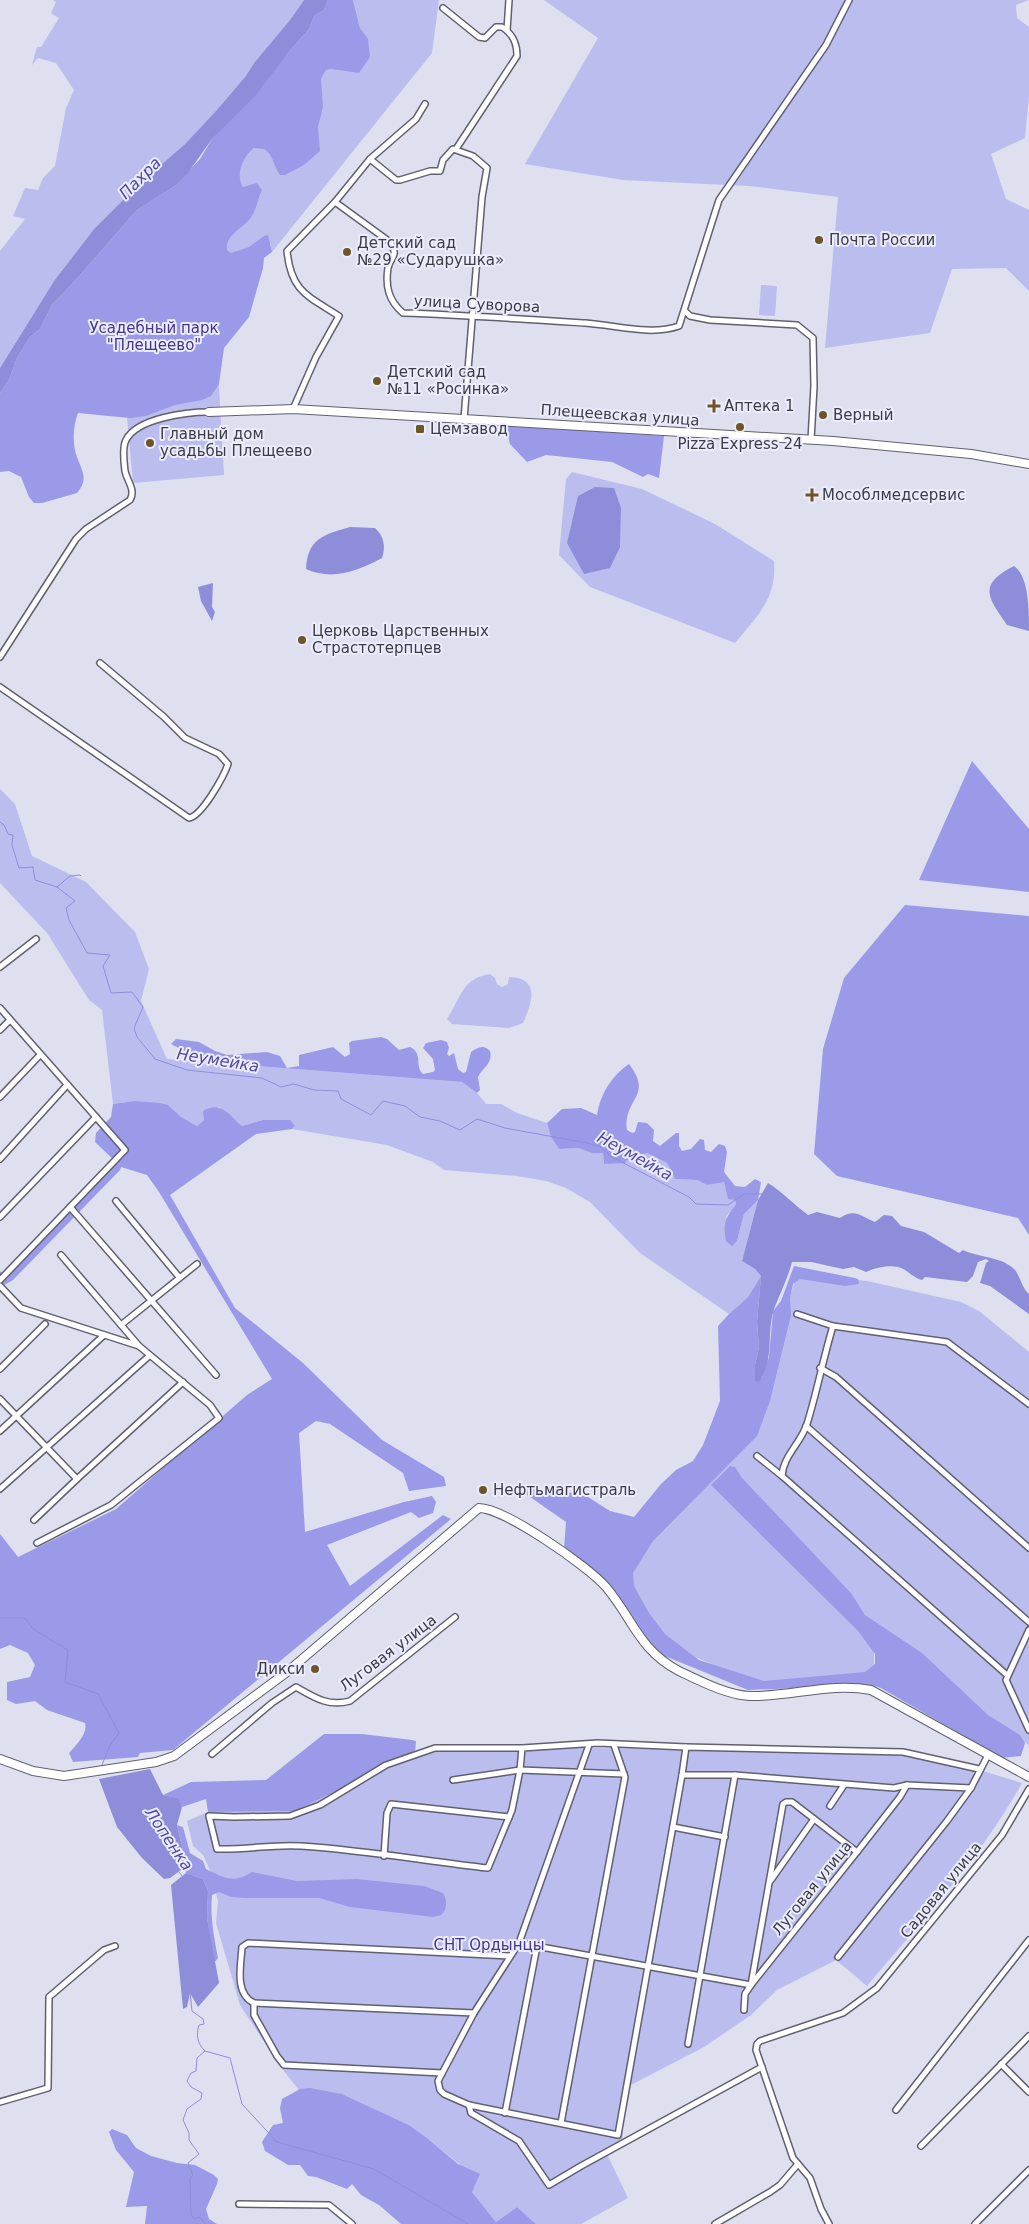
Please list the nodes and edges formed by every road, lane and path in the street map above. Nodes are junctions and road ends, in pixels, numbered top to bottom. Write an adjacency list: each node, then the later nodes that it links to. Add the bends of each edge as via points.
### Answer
1 (509, 0): 4 (street)
2 (849, 0): 9 (street, via 826,45 721,196)
3 (443, 8): 4 (street, via 479,37 485,38 496,27 502,26)
4 (507, 30): 6 (street, via 514,40 517,56)
5 (425, 104): 7 (street, via 416,119)
6 (456, 149): 7 (street, via 446,154 440,171 400,180); 10 (street, via 473,156 487,168)
7 (370, 158): 8 (street)
8 (335, 202): 10 (street, улица Суворова, via 390,242 395,256 388,267 388,290 390,300 403,312); 11 (street, via 287,251 288,266 302,292 339,316)
9 (685, 311): 10 (street, улица Суворова, via 679,326 667,330); 14 (street, via 690,316 710,320 797,325 812,338)
10 (473, 316): 13 (street)
11 (293, 409): 12 (street, Плещеевская улица); 13 (street, Плещеевская улица)
12 (208, 412): 16 (street, via 177,413 132,432 125,441 124,450 130,500 76,539)
13 (464, 419): 14 (street, Плещеевская улица)
14 (811, 440): 15 (street, Плещеевская улица, via 971,454)
15 (1029, 464)
16 (0, 657)
17 (100, 663): 18 (street, via 185,738 219,754 228,764 225,774 192,818)
18 (0, 687)
19 (36, 939): 20 (street)
20 (0, 968)
21 (0, 1008): 22 (street)
22 (10, 1020): 23 (street); 24 (street)
23 (0, 1030)
24 (40, 1055): 25 (street); 26 (street)
25 (67, 1085): 27 (street); 28 (street)
26 (0, 1097)
27 (96, 1117): 30 (street, via 125,1150); 31 (street)
28 (0, 1159)
29 (116, 1201): 34 (street)
30 (70, 1207): 35 (street); 37 (street)
31 (0, 1217)
32 (61, 1256): 40 (street)
33 (197, 1264): 34 (street)
34 (180, 1277): 37 (street)
35 (0, 1280)
36 (0, 1286): 42 (street, via 21,1308)
37 (152, 1298): 40 (street); 47 (street)
38 (797, 1314): 41 (street)
39 (45, 1324): 46 (street)
40 (121, 1325): 43 (street)
41 (832, 1326): 45 (street); 50 (street, via 947,1342)
42 (103, 1336): 43 (street); 51 (street)
43 (139, 1346): 44 (street)
44 (149, 1356): 48 (street); 54 (street)
45 (820, 1368): 52 (street); 61 (street, via 836,1376)
46 (0, 1369)
47 (216, 1375)
48 (183, 1382): 57 (street); 60 (street, via 210,1405 219,1418 111,1505)
49 (0, 1399): 51 (street)
50 (1029, 1404)
51 (16, 1416): 53 (street); 54 (street)
52 (806, 1426): 56 (street, via 782,1466); 63 (street)
53 (0, 1431)
54 (47, 1447): 57 (street); 58 (street)
55 (757, 1456): 56 (street)
56 (782, 1476): 65 (street)
57 (78, 1479): 59 (street)
58 (0, 1489)
59 (34, 1520)
60 (37, 1544)
61 (1029, 1548)
62 (455, 1618): 71 (street, Луговая улица, via 350,1701 333,1704 296,1687)
63 (1029, 1622)
64 (1029, 1630): 65 (street)
65 (1007, 1675): 66 (street, via 1006,1680)
66 (1029, 1730)
67 (589, 1745): 68 (street); 70 (street); 76 (street)
68 (614, 1745): 69 (street); 77 (street)
69 (686, 1747): 74 (street, via 903,1752); 78 (street)
70 (522, 1748): 75 (street); 92 (street, via 435,1748 386,1765 320,1805 290,1816 209,1816 217,1849 302,1846)
71 (212, 1754)
72 (988, 1755): 73 (street, via 871,1690 847,1687 748,1696 685,1673 652,1652 598,1579 506,1517 487,1508 479,1508 287,1672 174,1756 156,1762 64,1776 34,1771); 74 (street); 80 (street)
73 (0, 1759)
74 (979, 1769): 84 (street)
75 (520, 1770): 76 (street); 81 (street); 87 (street)
76 (580, 1772): 77 (street); 95 (street)
77 (624, 1774): 99 (street)
78 (682, 1775): 79 (street); 89 (street)
79 (735, 1775): 82 (street); 90 (street)
80 (1029, 1777)
81 (453, 1780)
82 (844, 1785): 83 (street, via 894,1788); 86 (street)
83 (907, 1785): 84 (street); 91 (street, Луговая улица)
84 (971, 1788): 100 (street)
85 (1029, 1789): 110 (street, Садовая улица, via 996,1842 878,1988 843,2013 760,2041 756,2050)
86 (830, 1806)
87 (509, 1817): 92 (street, via 488,1868); 92 (street, via 391,1804 387,1813)
88 (814, 1819): 91 (street); 93 (street); 93 (street, via 792,1802 783,1804)
89 (673, 1827): 90 (street); 101 (street)
90 (725, 1837): 102 (street)
91 (857, 1852): 103 (street, Луговая улица)
92 (384, 1856)
93 (769, 1882): 103 (street)
94 (1029, 1940): 115 (street)
95 (519, 1943): 97 (street); 98 (street)
96 (115, 1946): 113 (street, via 104,1950 48,1997 50,2084 44,2090)
97 (536, 1946): 99 (street); 116 (street)
98 (510, 1956): 104 (street, via 248,1943 242,1948 240,1976 246,1999); 106 (street)
99 (592, 1956): 101 (street); 117 (street)
100 (838, 1957)
101 (648, 1965): 102 (street); 117 (street, via 618,2134)
102 (701, 1976): 103 (street); 108 (street)
103 (751, 1985): 105 (street, Луговая улица, via 745,1994)
104 (254, 2003): 106 (street); 111 (street, via 254,2015 284,2065)
105 (744, 2010)
106 (474, 2013): 111 (street)
107 (1029, 2036): 109 (street)
108 (688, 2044)
109 (1001, 2064): 112 (street); 118 (street)
110 (762, 2067): 114 (street, via 550,2185 519,2141 471,2113); 119 (street, Садовая улица, via 793,2158)
111 (442, 2073): 114 (street, via 438,2081 440,2090)
112 (1029, 2092)
113 (0, 2102)
114 (469, 2105): 116 (street)
115 (896, 2110)
116 (505, 2114): 117 (street)
117 (561, 2123)
118 (921, 2146)
119 (798, 2164): 123 (street, via 780,2185); 124 (street, Садовая улица, via 810,2178)
120 (1029, 2170): 125 (street)
121 (238, 2204): 122 (street, via 329,2204)
122 (352, 2224)
123 (715, 2224)
124 (829, 2224)
125 (975, 2224)

